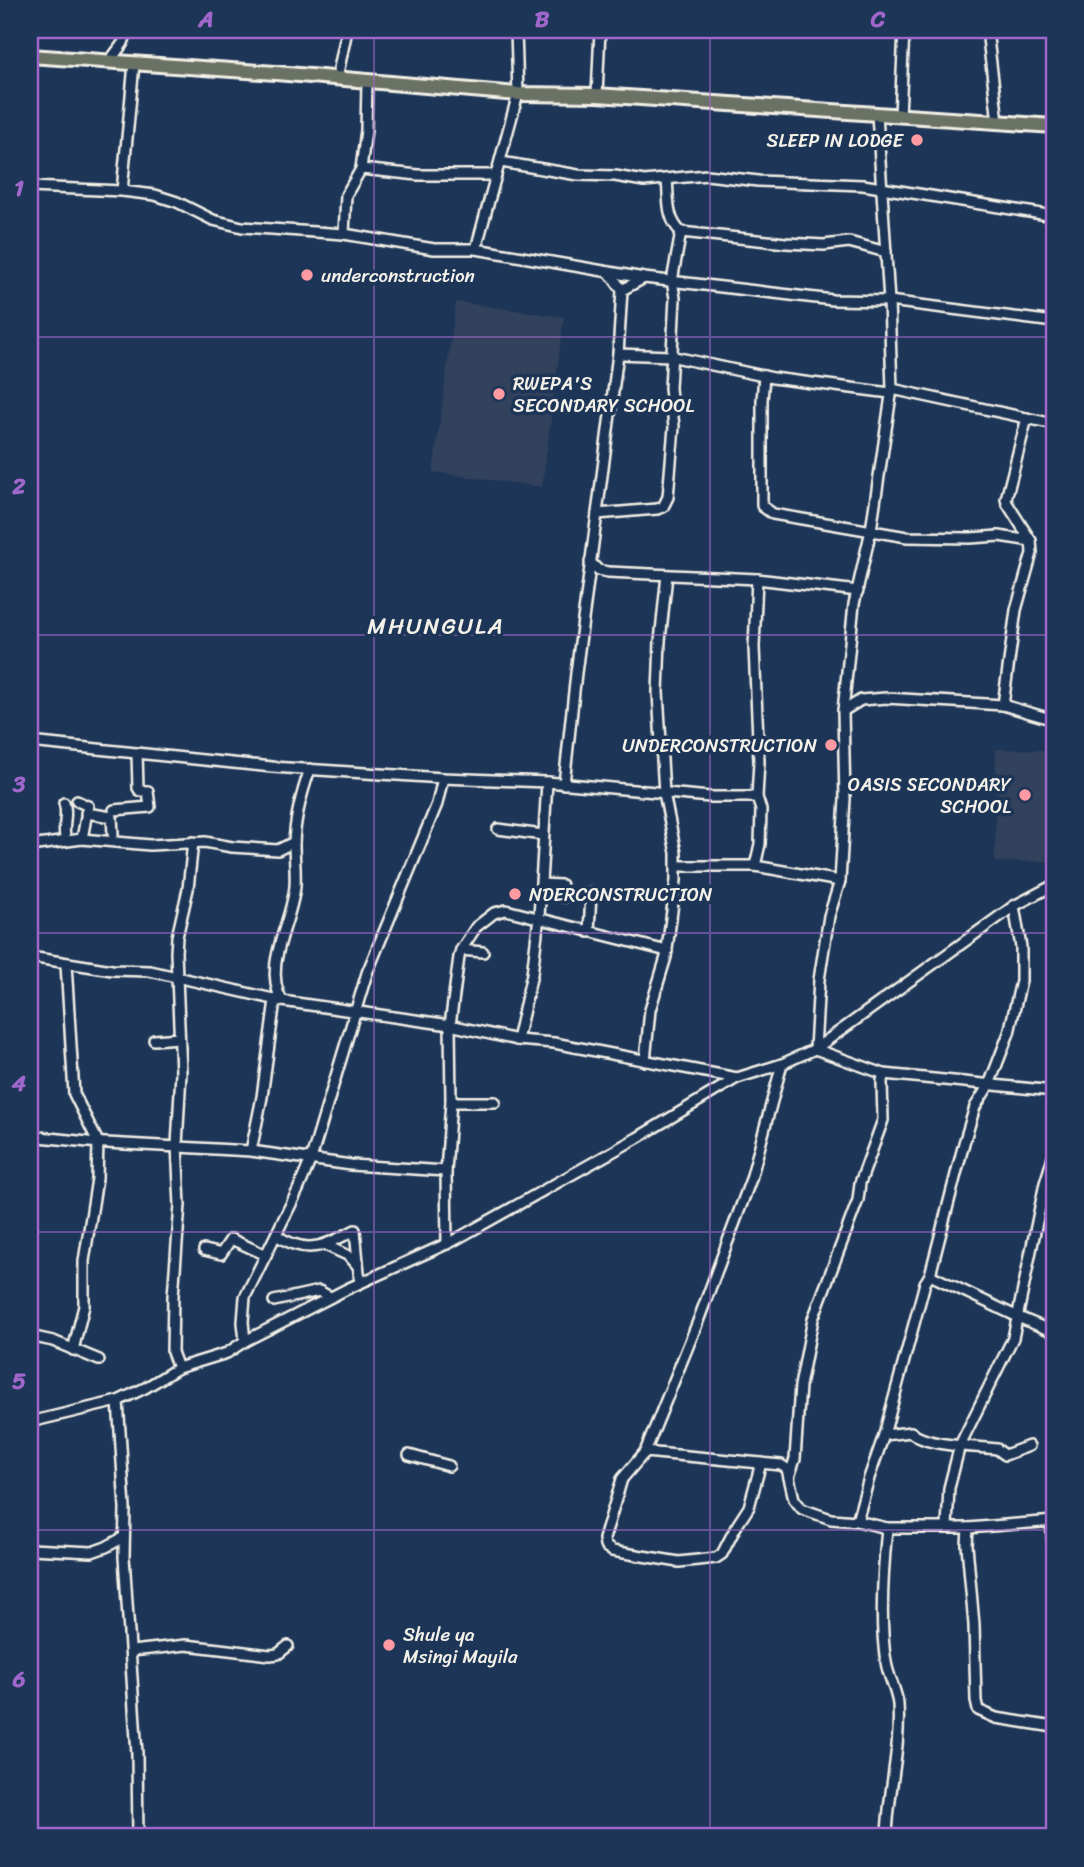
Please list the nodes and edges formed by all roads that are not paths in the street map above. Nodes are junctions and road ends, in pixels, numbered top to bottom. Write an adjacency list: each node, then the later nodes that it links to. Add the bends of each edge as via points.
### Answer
1 (128, 30): 8 (street)
2 (347, 30): 10 (street)
3 (516, 30): 12 (street)
4 (600, 30): 13 (street)
5 (904, 30): 15 (street)
6 (987, 30): 16 (street)
7 (30, 56): 8 (main road)
8 (109, 62): 9 (main road)
9 (134, 64): 10 (main road); 24 (street)
10 (337, 78): 11 (main road)
11 (367, 82): 12 (main road); 19 (street)
12 (518, 94): 13 (main road); 18 (street)
13 (597, 95): 14 (main road)
14 (877, 114): 15 (main road); 23 (street)
15 (900, 115): 16 (main road)
16 (998, 121): 17 (main road)
17 (1054, 126)
18 (500, 162): 20 (street); 21 (street, via 578,175)
19 (361, 169): 20 (street); 27 (street, via 346,195)
20 (496, 175): 28 (street)
21 (667, 180): 23 (street, via 707,176); 26 (street, via 670,212)
22 (30, 187): 24 (street)
23 (881, 187): 25 (street); 29 (street)
24 (122, 191): 27 (street, via 155,195 242,227)
25 (1054, 216)
26 (681, 232): 29 (street, via 786,243 844,242); 32 (street)
27 (344, 234): 28 (street, via 434,249)
28 (476, 249): 30 (street)
29 (886, 252): 34 (street)
30 (609, 272): 31 (street); 33 (street)
31 (644, 278): 32 (street); 33 (street)
32 (672, 281): 34 (street, via 833,300); 37 (street)
33 (622, 290): 36 (street)
34 (889, 301): 35 (street); 39 (street)
35 (1054, 322)
36 (618, 354): 37 (street); 42 (street)
37 (670, 356): 38 (street); 42 (street, via 674,428 666,504 657,509)
38 (764, 376): 39 (street); 43 (street, via 762,506 773,514)
39 (891, 391): 40 (street); 43 (street)
40 (1027, 418): 41 (street); 44 (street, via 1006,499)
41 (1054, 424)
42 (597, 514): 45 (street)
43 (870, 530): 44 (street, via 906,537 999,536); 48 (street)
44 (1031, 541): 51 (street)
45 (590, 562): 46 (street, via 608,572); 59 (street)
46 (667, 575): 47 (street); 60 (street, via 658,692)
47 (757, 579): 48 (street); 61 (street)
48 (858, 591): 49 (street)
49 (845, 689): 50 (street); 52 (street)
50 (861, 700): 51 (street); 52 (street)
51 (1003, 705): 53 (street)
52 (843, 711): 76 (street, via 845,799)
53 (1054, 720)
54 (30, 742): 55 (street)
55 (137, 753): 56 (street); 64 (street, via 138,788 148,791 149,807)
56 (310, 769): 57 (street); 72 (street)
57 (443, 778): 58 (street); 91 (street, via 437,804)
58 (547, 782): 59 (street); 68 (street)
59 (564, 784): 60 (street)
60 (664, 793): 61 (street); 74 (street)
61 (757, 797): 75 (street, via 761,835)
62 (78, 801): 65 (street, via 88,806)
63 (64, 803): 70 (street)
64 (114, 810)
65 (86, 813): 67 (street, via 111,817); 69 (street)
66 (498, 829): 68 (street)
67 (113, 834)
68 (543, 835): 77 (street)
69 (82, 839): 70 (street); 71 (street, via 149,845)
70 (66, 841): 73 (street)
71 (194, 842): 72 (street, via 278,850); 89 (street, via 177,937)
72 (294, 842): 90 (street, via 293,904 274,978)
73 (30, 846)
74 (677, 866): 75 (street); 85 (street)
75 (755, 866): 76 (street)
76 (839, 881): 96 (street, via 819,979)
77 (541, 884): 80 (street, via 561,885); 82 (street)
78 (1054, 885): 81 (street)
79 (591, 893): 83 (street)
80 (564, 897)
81 (1014, 906): 96 (street); 101 (street, via 1021,981 1009,1033)
82 (539, 917): 83 (street); 84 (street, via 500,910 476,927); 95 (street)
83 (589, 932): 85 (street)
84 (461, 950): 86 (street); 92 (street)
85 (667, 951): 97 (street, via 650,1010)
86 (483, 952)
87 (30, 957): 88 (street)
88 (66, 964): 89 (street); 106 (street, via 74,1094)
89 (176, 977): 90 (street); 93 (street)
90 (278, 1000): 91 (street); 108 (street)
91 (354, 1011): 92 (street); 110 (street)
92 (450, 1025): 95 (street); 103 (street)
93 (179, 1038): 94 (street); 107 (street)
94 (154, 1040)
95 (517, 1040): 97 (street)
96 (815, 1049): 98 (street); 99 (street)
97 (645, 1061): 100 (street)
98 (782, 1064): 100 (street); 134 (street, via 751,1179)
99 (884, 1074): 101 (street); 138 (street, via 883,1120 813,1318)
100 (737, 1078): 113 (street)
101 (989, 1085): 102 (street); 118 (street, via 975,1107)
102 (1054, 1091)
103 (451, 1102): 104 (street); 111 (street)
104 (495, 1102)
105 (30, 1136): 106 (street)
106 (98, 1142): 107 (street); 126 (street, via 84,1261 84,1306)
107 (177, 1145): 108 (street); 128 (street, via 180,1205 172,1352)
108 (251, 1151): 110 (street)
109 (1054, 1154): 122 (street)
110 (311, 1159): 111 (street); 112 (street)
111 (446, 1171): 113 (street)
112 (276, 1235): 114 (street, via 293,1246); 116 (street)
113 (447, 1244): 119 (street)
114 (325, 1245): 117 (street, via 349,1256); 117 (street, via 355,1230)
115 (204, 1250): 116 (street, via 221,1254 231,1239)
116 (266, 1255): 125 (street, via 246,1297)
117 (358, 1266): 119 (street)
118 (930, 1275): 122 (street); 131 (street)
119 (360, 1283): 120 (street)
120 (330, 1297): 121 (street, via 319,1292); 125 (street)
121 (274, 1301)
122 (1018, 1317): 123 (street); 132 (street, via 1013,1338)
123 (1054, 1332)
124 (30, 1336): 126 (street)
125 (245, 1341): 128 (street, via 218,1357)
126 (73, 1350): 127 (street)
127 (99, 1360)
128 (178, 1368): 129 (street)
129 (118, 1401): 130 (street); 144 (street)
130 (30, 1422)
131 (884, 1435): 132 (street, via 911,1432 923,1439); 139 (street)
132 (960, 1445): 133 (street, via 997,1449 1005,1455); 141 (street, via 949,1488)
133 (1029, 1446)
134 (645, 1452): 136 (street); 136 (street, via 622,1479 603,1543 612,1551 668,1561 703,1561 722,1554 749,1507)
135 (409, 1455): 137 (street)
136 (761, 1463): 138 (street, via 783,1466)
137 (449, 1466)
138 (789, 1477): 139 (street, via 794,1499 803,1509 831,1520)
139 (857, 1521): 142 (street)
140 (1053, 1521): 143 (street); 146 (street)
141 (947, 1527): 142 (street); 143 (street)
142 (887, 1528): 151 (street, via 886,1660 898,1710)
143 (968, 1528): 149 (street, via 978,1710 996,1718)
144 (124, 1537): 145 (street, via 92,1552); 148 (street)
145 (30, 1549)
146 (1054, 1559)
147 (288, 1646): 148 (street, via 270,1655 186,1645)
148 (132, 1651): 150 (street)
149 (1054, 1727)
150 (138, 1837)
151 (887, 1837)

